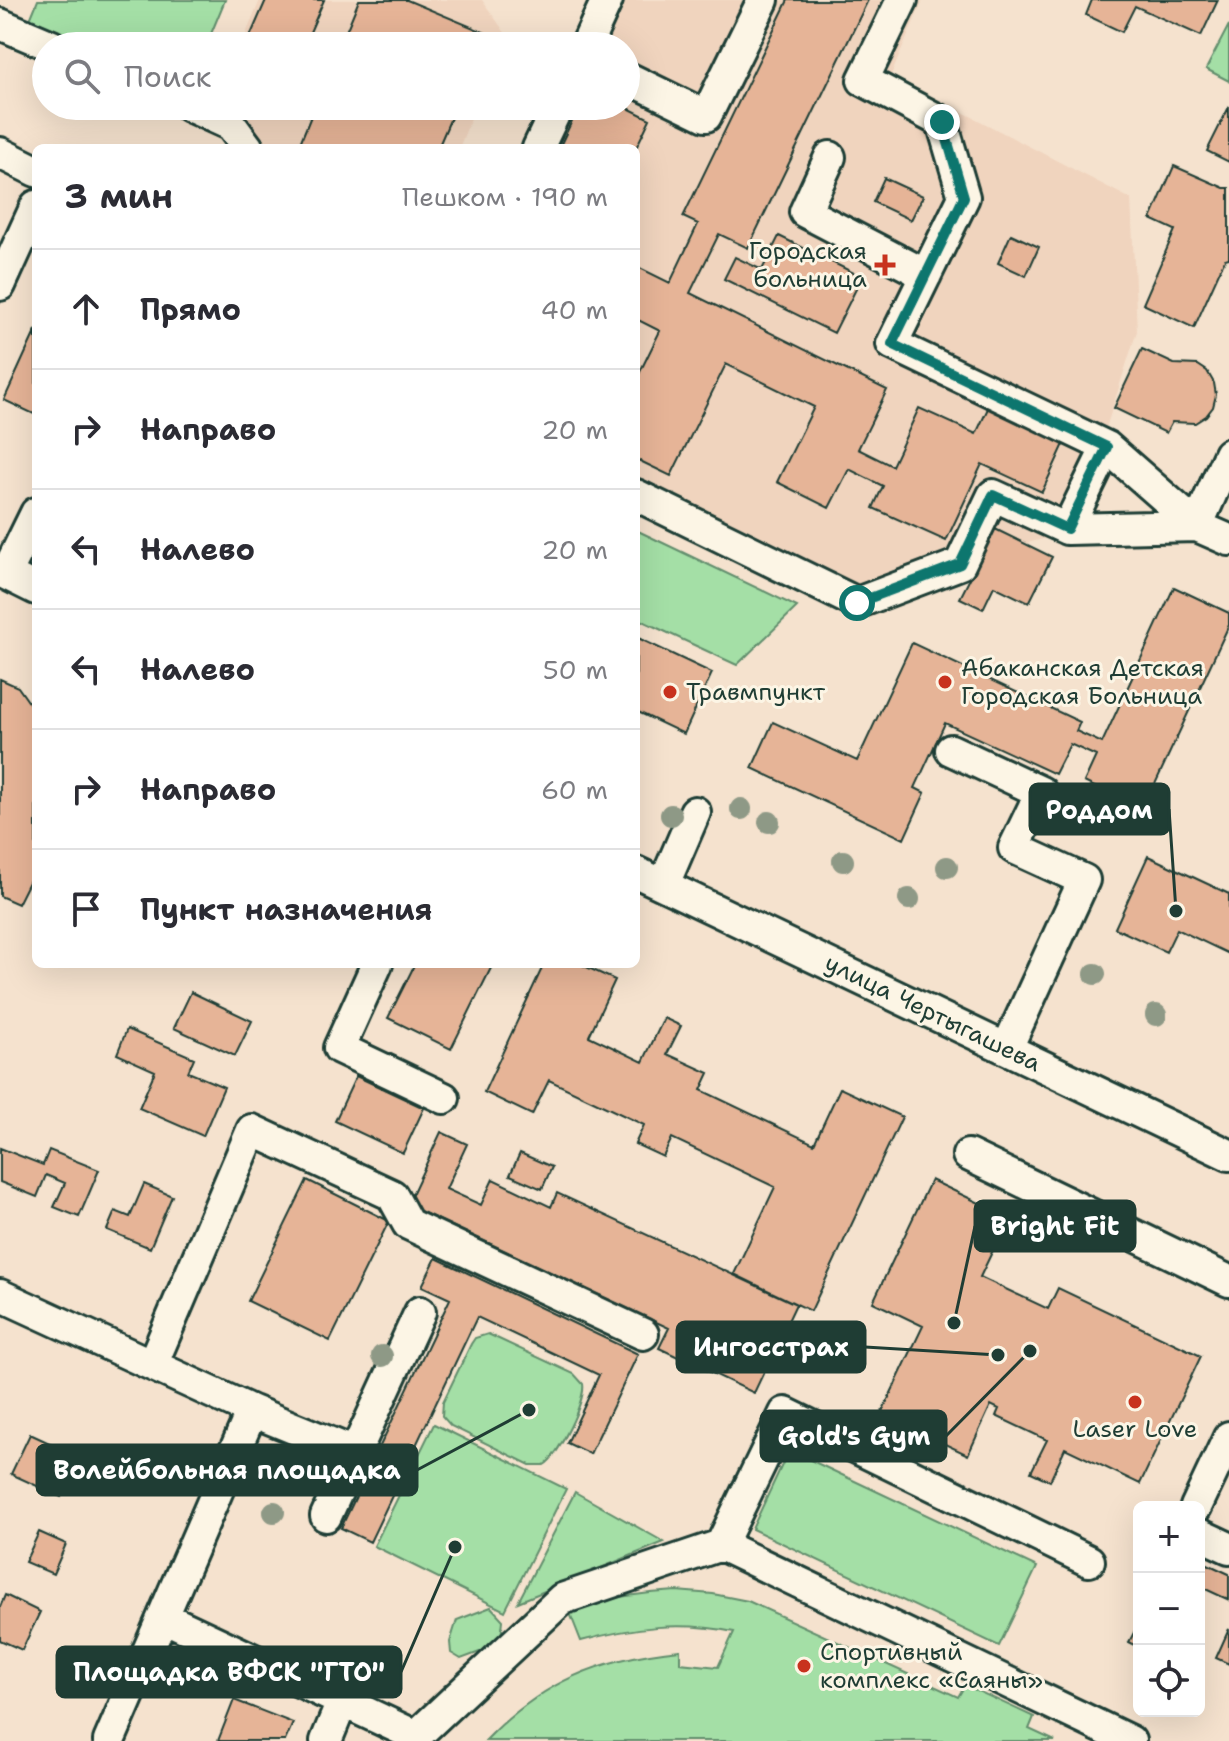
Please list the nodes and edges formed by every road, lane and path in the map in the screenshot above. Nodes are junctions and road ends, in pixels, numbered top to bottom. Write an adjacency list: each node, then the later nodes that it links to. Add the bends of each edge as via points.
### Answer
1 (607, 0): 5 (street)
2 (763, 0): 7 (street, via 706,116)
3 (902, 0): 16 (street, via 863,80 942,122 964,197)
4 (0, 24): 6 (street)
5 (592, 32)
6 (32, 38)
7 (640, 84)
8 (220, 120): 10 (street, via 231,125)
9 (551, 120): 11 (street)
10 (245, 144)
11 (540, 144)
12 (0, 153): 14 (street)
13 (830, 157): 16 (street, via 805,212)
14 (32, 169)
15 (32, 215): 17 (street)
16 (926, 275): 18 (street, via 892,344)
17 (0, 285)
18 (1107, 447): 22 (street); 23 (street)
19 (1229, 454): 22 (street)
20 (640, 497): 23 (street, via 857,603 960,564 993,495)
21 (32, 520): 25 (street)
22 (1197, 526): 23 (street); 24 (street)
23 (1067, 529)
24 (1229, 540)
25 (3, 573): 26 (street)
26 (32, 587)
27 (951, 750): 32 (street, via 1041,792 1014,848 1084,880)
28 (695, 812): 30 (street)
29 (640, 874): 30 (street, улица Чертыгашева)
30 (664, 884): 32 (street, улица Чертыгашева)
31 (375, 968): 33 (street, via 339,1048)
32 (1007, 1048): 35 (street, улица Чертыгашева)
33 (444, 1098)
34 (968, 1155): 36 (street)
35 (1229, 1155)
36 (1229, 1281)
37 (0, 1295): 40 (street)
38 (420, 1312): 43 (street)
39 (643, 1334): 40 (street, via 408,1224 392,1195 252,1130)
40 (152, 1365): 41 (street)
41 (252, 1411): 43 (street); 50 (street)
42 (1227, 1444): 44 (street)
43 (355, 1453): 45 (street)
44 (1199, 1501)
45 (326, 1516)
46 (1205, 1537): 48 (street)
47 (721, 1545): 49 (street, via 785,1413); 52 (street, via 562,1599); 55 (street)
48 (1229, 1548)
49 (1089, 1561)
50 (163, 1617): 51 (street); 53 (street)
51 (342, 1702): 52 (street); 54 (street)
52 (415, 1738)
53 (109, 1741)
54 (326, 1741)
55 (1130, 1741)

